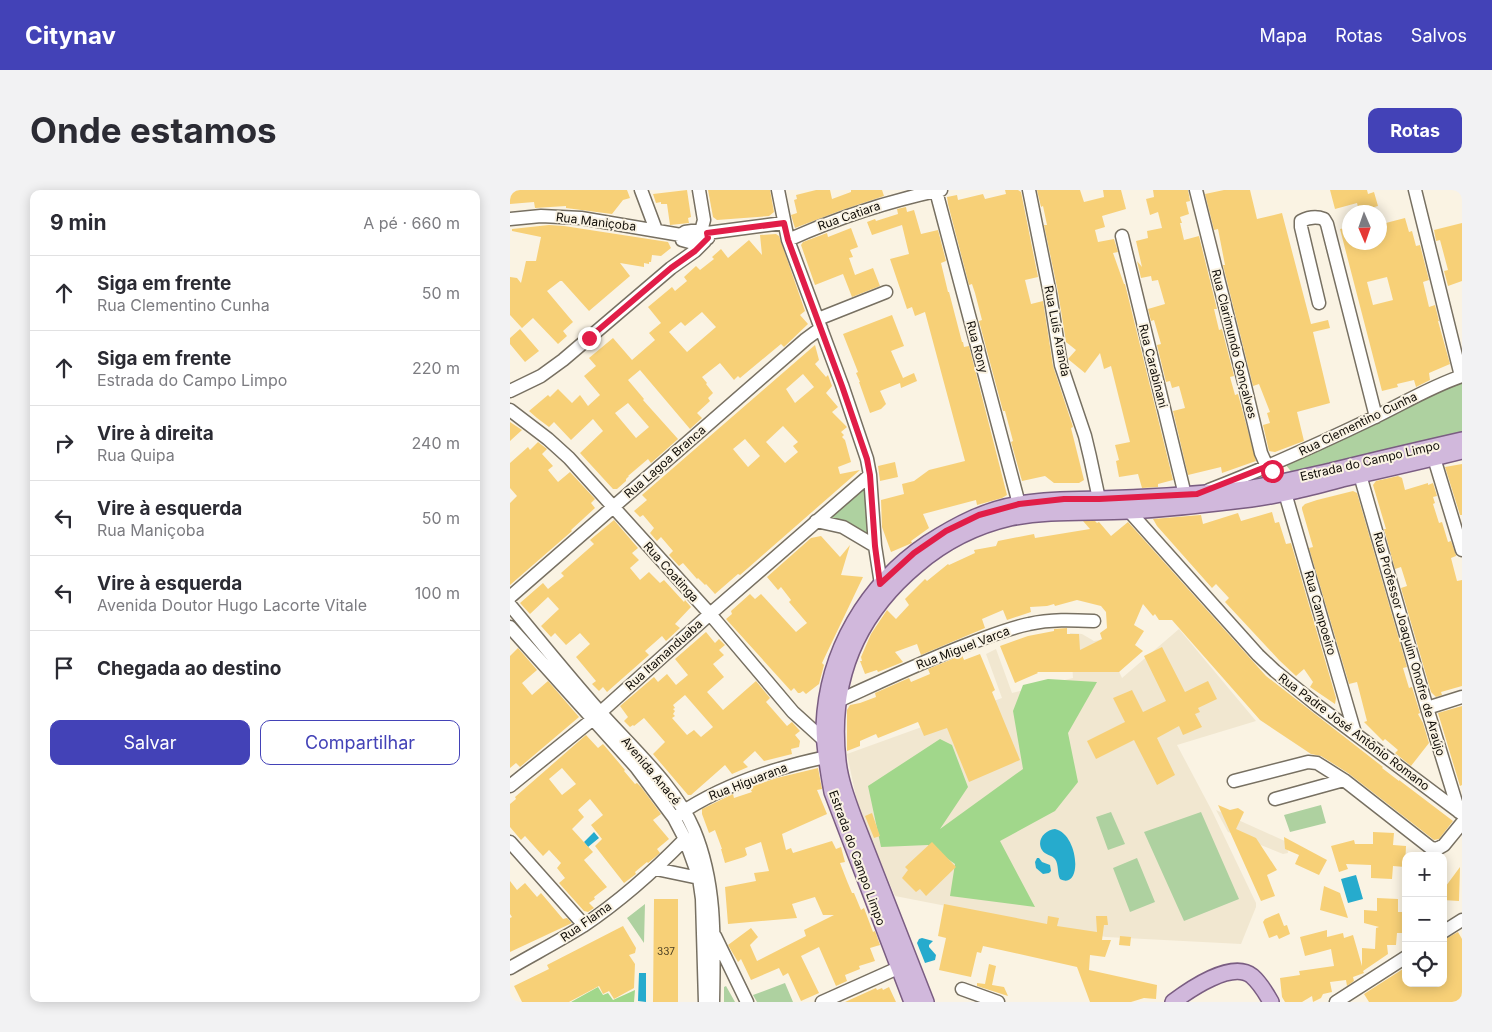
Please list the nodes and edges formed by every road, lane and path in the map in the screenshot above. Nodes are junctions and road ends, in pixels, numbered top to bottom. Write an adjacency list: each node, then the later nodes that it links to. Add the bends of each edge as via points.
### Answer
1 (641, 190): 11 (street)
2 (699, 190): 12 (street)
3 (778, 190): 10 (street)
4 (1029, 190): 32 (street, Rua Luís Aranda, via 1062,365 1087,443)
5 (1196, 190): 27 (street, Rua Clarimundo Gonçalves, via 1261,453)
6 (1415, 190): 20 (street)
7 (939, 191): 8 (street, Rua Catiara); 33 (street, Rua Rony)
8 (905, 194): 15 (street, Rua Catiara)
9 (510, 219): 11 (street, Rua Maniçoba, via 572,217)
10 (784, 223): 12 (street); 15 (street)
11 (656, 230): 14 (street, Rua Maniçoba)
12 (704, 235): 14 (street, via 685,232); 16 (street, via 695,251)
13 (1122, 236): 31 (street, Rua Carabinani)
14 (682, 238): 16 (street, via 682,247)
15 (788, 240): 19 (street)
16 (671, 268): 21 (street, via 563,360 541,376)
17 (886, 292): 19 (street, Rua Lagoa Branca)
18 (1319, 303): 23 (street, via 1301,228 1301,221 1318,217 1327,224)
19 (819, 324): 28 (street, via 860,434); 34 (street, Rua Lagoa Branca, via 806,339)
20 (1462, 376): 23 (street, Rua Clementino Cunha)
21 (510, 391)
22 (510, 410): 34 (street, Rua Coatinga, via 562,452)
23 (1376, 417): 27 (street, Rua Clementino Cunha)
24 (1462, 440): 30 (main road, Estrada do Campo Limpo)
25 (1462, 451): 26 (main road, Estrada do Campo Limpo)
26 (1434, 458): 29 (main road, Estrada do Campo Limpo); 38 (street)
27 (1268, 466): 30 (street, Rua Clarimundo Gonçalves); 31 (street, Rua Clementino Cunha)
28 (870, 475): 36 (street, Rua Itamanduaba); 37 (street)
29 (1360, 475): 30 (main road, Estrada do Campo Limpo); 47 (street, Rua Professor Joaquim Onofre de Araújo)
30 (1282, 488): 31 (main road, Estrada do Campo Limpo); 35 (main road, Estrada do Campo Limpo, via 1250,500); 49 (street, Rua Campoeiro)
31 (1191, 494): 32 (main road, Estrada do Campo Limpo)
32 (1099, 499): 33 (main road, Estrada do Campo Limpo)
33 (1019, 504): 39 (main road, Estrada do Campo Limpo, via 979,515 946,531 914,553)
34 (613, 507): 40 (street, Rua Lagoa Branca); 42 (street, Rua Coatinga)
35 (1129, 511): 46 (main road, Estrada do Campo Limpo, via 1069,512 1011,518 963,534 935,550 886,594 869,617 854,644); 49 (street, Rua Padre José Antônio Romano, via 1258,655)
36 (816, 521): 37 (street, via 843,527); 42 (street, Rua Itamanduaba)
37 (875, 546): 39 (street)
38 (1462, 550)
39 (880, 584): 50 (main road, Estrada do Campo Limpo, via 860,610 840,649 828,694)
40 (510, 597)
41 (510, 605): 48 (street, Avenida Anacé)
42 (710, 614): 48 (street, Rua Itamanduaba); 50 (street, Rua Coatinga, via 792,712)
43 (1094, 621): 46 (street, Rua Miguel Varca, via 1028,624 943,654)
44 (510, 627): 48 (street, Avenida Anacé)
45 (1462, 697): 47 (street)
46 (838, 701): 75 (main road, Estrada do Campo Limpo, via 836,738 843,787)
47 (1427, 708): 57 (street, Rua Professor Joaquim Onofre de Araújo)
48 (596, 715): 54 (street, Rua Itamanduaba); 56 (street, Avenida Anacé, via 668,788)
49 (1355, 733): 57 (street, Rua Padre José Antônio Romano)
50 (825, 741): 51 (main road, Estrada do Campo Limpo)
51 (826, 757): 56 (street, Rua Higuarana, via 782,767 743,781); 68 (main road, Estrada do Campo Limpo, via 834,800)
52 (1344, 780): 53 (street, via 1317,763 1308,762); 55 (street); 57 (street, via 1431,848 1444,845)
53 (1234, 781)
54 (510, 786)
55 (1275, 799)
56 (679, 814): 58 (street, Avenida Anacé); 65 (street, Avenida Anacé, via 695,831 705,865 712,902)
57 (1461, 816)
58 (685, 839): 60 (street, Rua Flama); 61 (street, Avenida Anacé)
59 (510, 842): 63 (street)
60 (656, 868): 61 (street); 63 (street, Rua Flama)
61 (699, 878): 65 (street, Avenida Anacé)
62 (1462, 920): 64 (street)
63 (584, 925): 67 (street, Rua Flama)
64 (1447, 929)
65 (708, 930): 70 (street, Avenida Anacé); 71 (street, Avenida Anacé); 72 (street)
66 (1402, 960): 79 (street)
67 (510, 968)
68 (898, 968): 73 (street); 74 (main road, Estrada do Campo Limpo)
69 (962, 989): 76 (street)
70 (704, 1002)
71 (713, 1002)
72 (747, 1002)
73 (822, 1002)
74 (912, 1002)
75 (926, 1002)
76 (998, 1002)
77 (1173, 1002): 78 (main road, via 1207,980 1238,972 1251,976)
78 (1271, 1002)
79 (1336, 1002)

